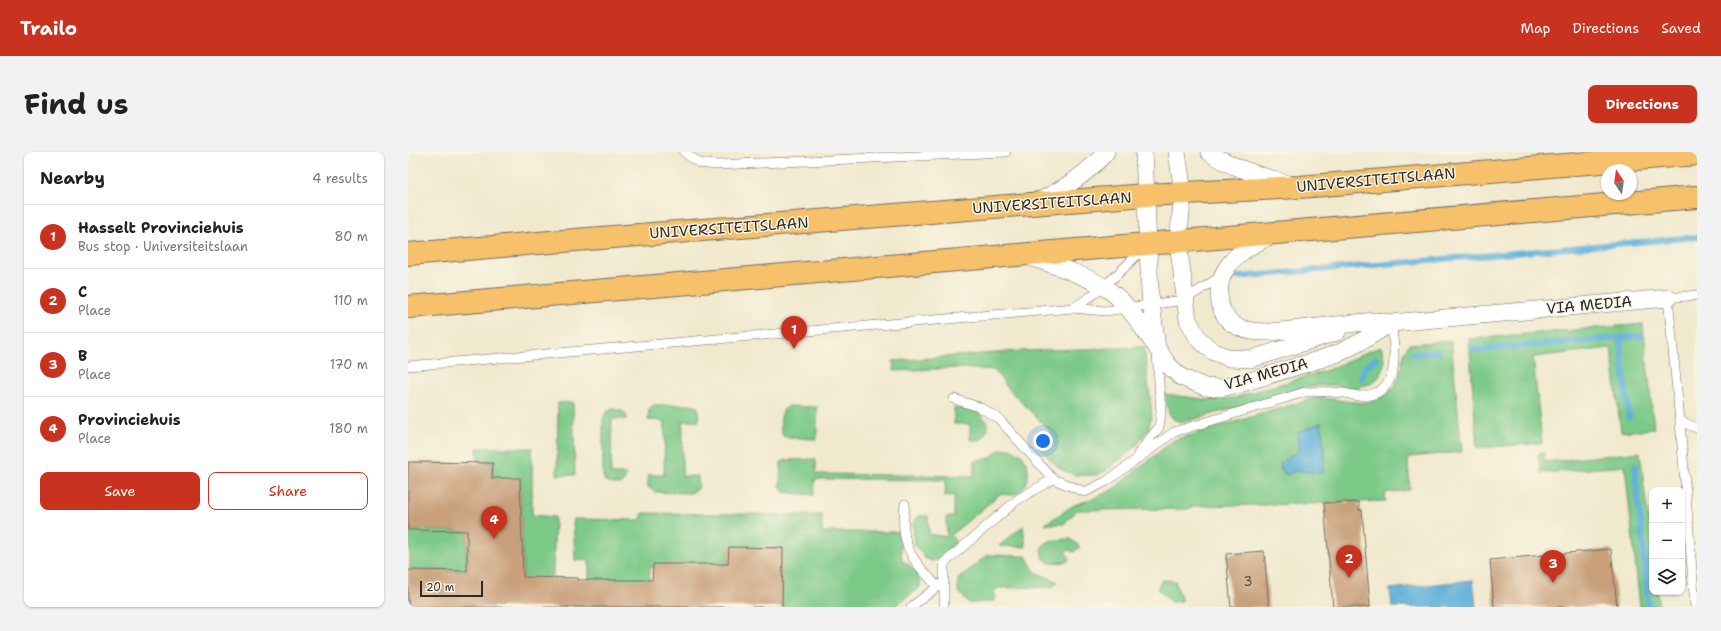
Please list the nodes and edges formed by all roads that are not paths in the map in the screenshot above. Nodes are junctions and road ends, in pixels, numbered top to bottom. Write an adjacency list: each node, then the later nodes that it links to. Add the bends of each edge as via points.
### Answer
1 (684, 152): 2 (lane, via 699,163 716,165)
2 (1006, 152)
3 (1106, 152): 12 (street, via 1064,189)
4 (1144, 152): 10 (street, VIA MEDIA)
5 (1177, 152): 9 (street, VIA MEDIA)
6 (1209, 152): 8 (street, via 1220,160)
7 (1697, 154): 8 (highway, UNIVERSITEITSLAAN)
8 (1299, 187): 9 (highway, UNIVERSITEITSLAAN)
9 (1183, 193): 10 (highway, UNIVERSITEITSLAAN); 14 (street, VIA MEDIA)
10 (1146, 195): 12 (highway, UNIVERSITEITSLAAN); 15 (street, VIA MEDIA)
11 (1697, 197): 13 (highway)
12 (1032, 204): 16 (highway, UNIVERSITEITSLAAN)
13 (1273, 234): 14 (highway); 18 (street, via 1239,254)
14 (1178, 242): 15 (highway); 22 (street, VIA MEDIA)
15 (1148, 244): 17 (highway); 19 (lane); 23 (street, VIA MEDIA)
16 (408, 254)
17 (1025, 255): 19 (street, via 1079,274); 24 (highway)
18 (1220, 277): 22 (lane); 27 (street, VIA MEDIA, via 1220,301 1225,315 1232,323 1243,329 1271,332)
19 (1105, 287): 25 (lane); 26 (street)
20 (1697, 295): 21 (lane)
21 (1668, 298): 27 (street, VIA MEDIA); 32 (lane)
22 (1184, 300): 23 (lane); 27 (street, VIA MEDIA, via 1188,320 1198,338 1212,351 1229,358 1251,359)
23 (1152, 305): 26 (lane); 28 (street, VIA MEDIA)
24 (408, 307)
25 (1073, 308): 26 (lane, via 1105,311); 29 (lane)
26 (1128, 308): 28 (street)
27 (1383, 322): 28 (street, VIA MEDIA, via 1362,341 1324,358 1221,388 1205,387 1181,377 1169,366); 34 (lane, via 1395,354 1394,371 1383,388 1372,394 1356,396 1324,390 1306,392 1174,432)
28 (1157, 348): 34 (lane, via 1161,413 1159,427)
29 (408, 366)
30 (954, 399): 35 (lane, via 979,407 998,418)
31 (1697, 420): 32 (lane)
32 (1680, 421): 33 (lane); 37 (lane)
33 (1697, 428)
34 (1131, 463): 35 (lane, via 1107,481 1085,492)
35 (1053, 479): 38 (lane, via 1017,500 944,562)
36 (905, 504): 38 (lane, via 904,528 911,555)
37 (1695, 583): 41 (lane)
38 (941, 584): 39 (lane); 40 (lane)
39 (911, 607)
40 (944, 607)
41 (1696, 607)

